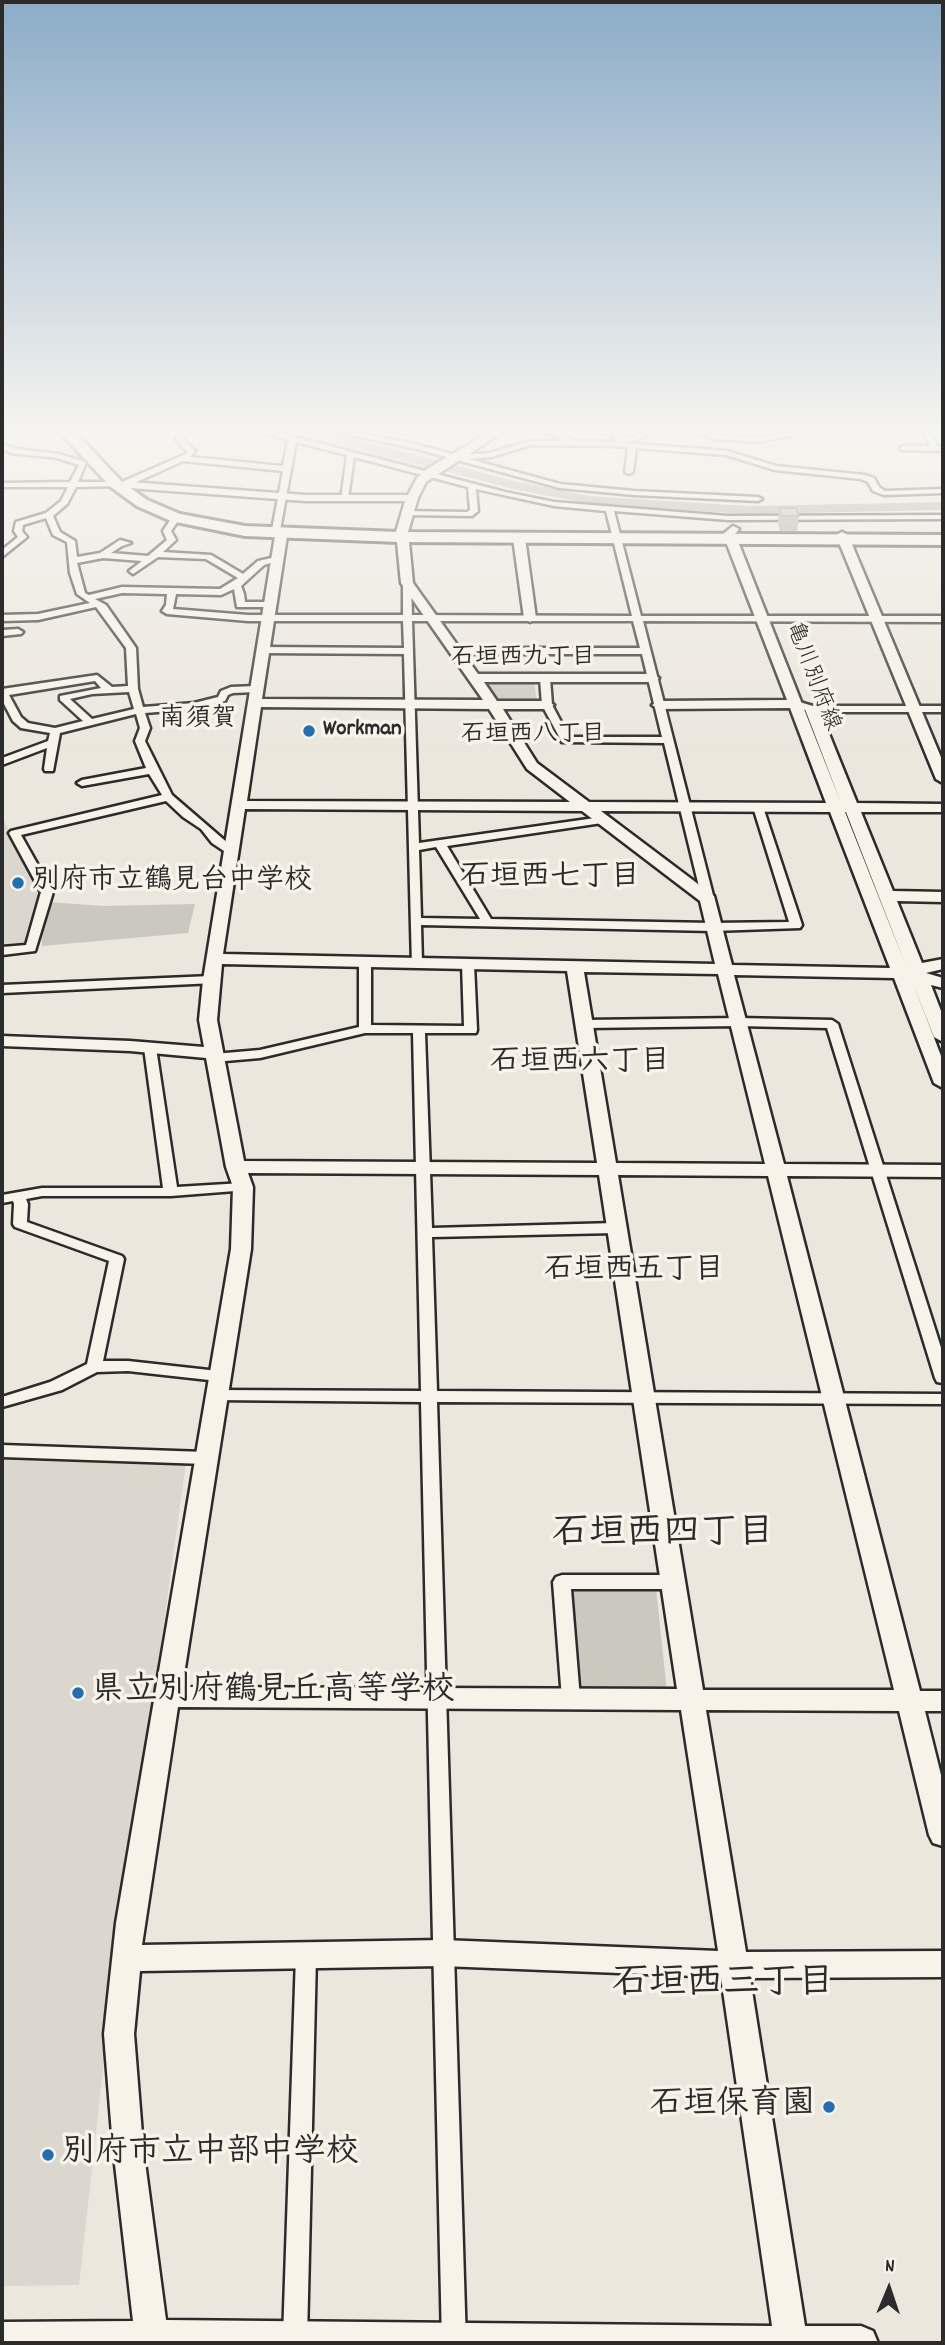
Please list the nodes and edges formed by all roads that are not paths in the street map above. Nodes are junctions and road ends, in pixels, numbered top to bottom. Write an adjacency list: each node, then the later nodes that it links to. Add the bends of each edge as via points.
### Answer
1 (21, 538): 11 (street)
2 (66, 538): 14 (street, via 71,541)
3 (171, 538): 13 (street)
4 (281, 538): 15 (street)
5 (402, 538): 18 (street)
6 (519, 538): 27 (street)
7 (617, 538): 28 (street)
8 (738, 538): 29 (street, 亀川別府線)
9 (844, 538): 30 (street)
10 (127, 543): 12 (street, via 120,542)
11 (2, 554)
12 (103, 555): 13 (street); 14 (street)
13 (154, 556): 16 (street); 17 (street, via 208,557)
14 (74, 560): 21 (street, via 79,587)
15 (276, 560): 17 (street, via 261,563); 23 (street)
16 (133, 571)
17 (244, 578): 19 (street)
18 (407, 583): 24 (street); 25 (street)
19 (236, 585): 20 (street, via 221,592); 23 (street, via 240,605)
20 (172, 592): 21 (street, via 122,590); 23 (street, via 169,612 206,616)
21 (88, 598): 22 (street)
22 (97, 604): 26 (street, via 38,617); 43 (street, via 131,648)
23 (269, 611): 24 (street); 34 (street)
24 (407, 617): 25 (street); 36 (street)
25 (432, 617): 27 (street); 37 (street)
26 (2, 618)
27 (530, 618): 28 (street)
28 (637, 618): 29 (street); 35 (street)
29 (769, 618): 30 (street); 52 (street, 亀川別府線)
30 (877, 619): 31 (street); 53 (street)
31 (943, 619)
32 (18, 632): 33 (street)
33 (2, 633)
34 (262, 650): 36 (street); 46 (street)
35 (645, 650): 37 (street); 42 (street)
36 (407, 651): 48 (street)
37 (455, 651): 40 (street)
38 (80, 669): 39 (street)
39 (97, 678): 44 (street); 45 (street)
40 (474, 678): 41 (street); 49 (street)
41 (545, 678): 42 (street); 50 (street)
42 (652, 678): 51 (street)
43 (133, 689): 44 (street); 55 (street)
44 (110, 691): 56 (street, via 63,698)
45 (2, 692): 57 (street, via 25,726)
46 (255, 696): 48 (street); 55 (street, via 231,690 222,699 194,706); 66 (street)
47 (943, 703): 53 (street)
48 (409, 704): 49 (street); 67 (street)
49 (493, 705): 50 (street); 68 (street, via 532,766)
50 (547, 705): 58 (street, via 566,740)
51 (659, 705): 52 (street); 58 (street)
52 (805, 705): 53 (street); 71 (street, 亀川別府線)
53 (913, 706): 54 (street); 63 (street)
54 (943, 709)
55 (141, 710): 56 (street); 62 (street, via 145,729 140,741)
56 (91, 723): 57 (street)
57 (55, 731): 59 (street)
58 (668, 740): 69 (street)
59 (51, 743): 60 (street); 61 (street)
60 (2, 762)
61 (49, 769)
62 (153, 770): 64 (street); 65 (street)
63 (943, 779)
64 (82, 783)
65 (169, 797): 76 (street); 83 (street, via 15,832 47,892 31,948)
66 (238, 805): 67 (street); 76 (street)
67 (412, 806): 68 (street); 75 (street)
68 (585, 807): 69 (street); 73 (street)
69 (685, 807): 70 (street); 79 (street)
70 (758, 807): 71 (street); 82 (street, via 796,925)
71 (844, 808): 72 (street); 77 (street, 亀川別府線); 91 (street, 亀川別府線)
72 (943, 808)
73 (602, 820): 74 (street); 79 (street)
74 (440, 844): 75 (street); 81 (street)
75 (414, 847): 80 (street)
76 (231, 851): 90 (street)
77 (887, 896): 78 (street); 91 (street, 亀川別府線)
78 (943, 897)
79 (708, 899): 82 (street)
80 (415, 921): 81 (street); 85 (street)
81 (488, 923): 82 (street)
82 (713, 927): 89 (street)
83 (2, 951)
84 (365, 962): 85 (street); 90 (street); 96 (street)
85 (416, 963): 86 (street)
86 (468, 964): 88 (street); 97 (street, via 471,1030)
87 (943, 964): 91 (street)
88 (575, 966): 89 (street); 95 (street)
89 (725, 969): 91 (street); 94 (street)
90 (213, 970): 93 (street); 101 (street, via 208,1020)
91 (912, 973): 92 (street); 98 (street, 亀川別府線); 102 (street, 亀川別府線)
92 (943, 983)
93 (2, 989)
94 (739, 1021): 95 (street); 105 (street); 106 (street, via 832,1024)
95 (585, 1024): 104 (street)
96 (365, 1029): 97 (street); 101 (street, via 260,1054)
97 (419, 1030): 103 (street)
98 (943, 1037)
99 (2, 1041): 100 (street)
100 (150, 1048): 101 (street); 109 (street)
101 (214, 1056): 108 (street)
102 (943, 1083)
103 (422, 1167): 104 (street); 108 (street); 112 (street)
104 (606, 1169): 105 (street); 111 (street)
105 (776, 1170): 106 (street); 118 (street)
106 (878, 1170): 107 (street); 114 (street)
107 (943, 1171)
108 (240, 1177): 109 (street); 115 (street, via 241,1249)
109 (171, 1192): 110 (street, via 42,1192)
110 (9, 1197): 113 (street, via 21,1205 20,1224 117,1259)
111 (615, 1227): 112 (street); 117 (street)
112 (425, 1233): 116 (street)
113 (94, 1367): 115 (street, via 128,1366); 120 (street, via 56,1386)
114 (943, 1378)
115 (216, 1385): 116 (street); 122 (street)
116 (429, 1396): 117 (street); 124 (street)
117 (643, 1397): 118 (street); 123 (street)
118 (834, 1398): 119 (street); 128 (street)
119 (943, 1399)
120 (2, 1402)
121 (2, 1451): 122 (street)
122 (205, 1458): 125 (street)
123 (672, 1582): 126 (street, via 562,1582); 127 (street)
124 (436, 1696): 125 (street); 126 (street); 131 (street)
125 (167, 1697): 133 (street)
126 (571, 1699): 127 (street)
127 (692, 1700): 128 (street); 135 (street)
128 (909, 1700): 129 (street); 130 (street)
129 (943, 1700)
130 (943, 1835)
131 (443, 1953): 132 (street); 135 (street); 139 (street)
132 (306, 1956): 133 (street); 136 (street)
133 (126, 1958): 138 (street, via 119,2035)
134 (943, 1964): 135 (street)
135 (734, 1965): 140 (street)
136 (295, 2338): 138 (street); 139 (street)
137 (2, 2339): 138 (street)
138 (151, 2340)
139 (454, 2342): 140 (street)
140 (791, 2342): 141 (street)
141 (861, 2343)

